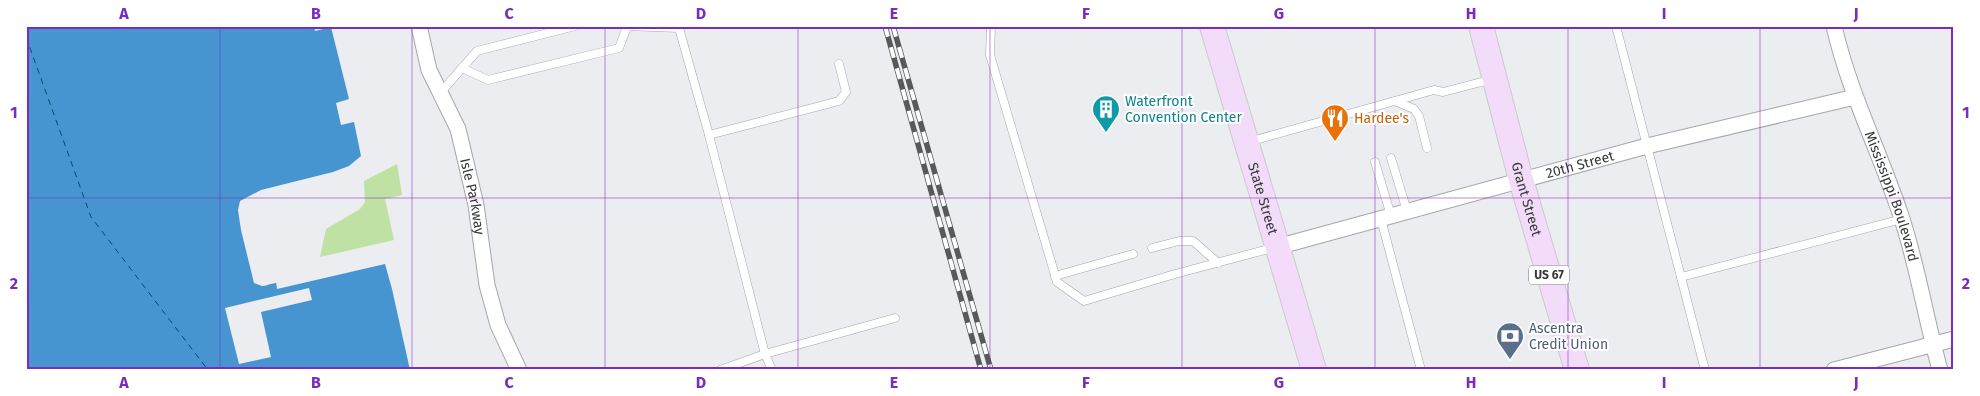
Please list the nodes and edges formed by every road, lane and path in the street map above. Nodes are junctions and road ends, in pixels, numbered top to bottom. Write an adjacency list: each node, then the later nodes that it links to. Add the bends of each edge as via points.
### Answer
1 (418, 26): 12 (street, Isle Parkway, via 429,70)
2 (575, 26): 10 (lane, via 477,52)
3 (626, 26): 10 (lane, via 619,48 488,80); 15 (lane, via 679,28)
4 (991, 26): 29 (lane, via 990,55)
5 (1212, 26): 16 (main road, State Street)
6 (1482, 26): 11 (main road, Grant Street / US 67)
7 (1616, 26): 17 (lane)
8 (1834, 26): 13 (street, Mississippi Boulevard)
9 (839, 64): 15 (lane, via 846,92 839,101)
10 (462, 68): 12 (lane)
11 (1495, 78): 14 (lane); 21 (main road, Grant Street / US 67)
12 (440, 92): 35 (street, Isle Parkway, via 458,129 476,205 487,285 498,325)
13 (1855, 97): 17 (street, 20th Street); 24 (street, Mississippi Boulevard)
14 (1394, 101): 16 (lane); 18 (lane, via 1414,109)
15 (709, 135): 34 (lane)
16 (1246, 143): 25 (main road, State Street)
17 (1647, 146): 21 (street, 20th Street); 30 (lane)
18 (1428, 148)
19 (1390, 158): 22 (lane)
20 (1375, 162): 23 (lane)
21 (1521, 180): 22 (street, 20th Street); 40 (main road, Grant Street / US 67)
22 (1407, 211): 23 (street, 20th Street)
23 (1386, 217): 25 (street, 20th Street); 39 (lane)
24 (1902, 220): 30 (lane); 33 (street, Mississippi Boulevard)
25 (1277, 247): 28 (lane); 38 (main road, State Street)
26 (1152, 248): 28 (lane, via 1192,241)
27 (1132, 254): 29 (lane)
28 (1218, 262): 29 (lane, via 1084,301 1057,282)
29 (1055, 276)
30 (1682, 277): 41 (lane)
31 (895, 318): 34 (lane)
32 (1954, 339): 33 (street)
33 (1933, 345): 42 (street); 43 (street, Mississippi Boulevard)
34 (765, 354): 36 (lane); 37 (lane)
35 (519, 370)
36 (720, 370)
37 (772, 370)
38 (1314, 370)
39 (1420, 370)
40 (1576, 370)
41 (1705, 370)
42 (1834, 370)
43 (1940, 370)

